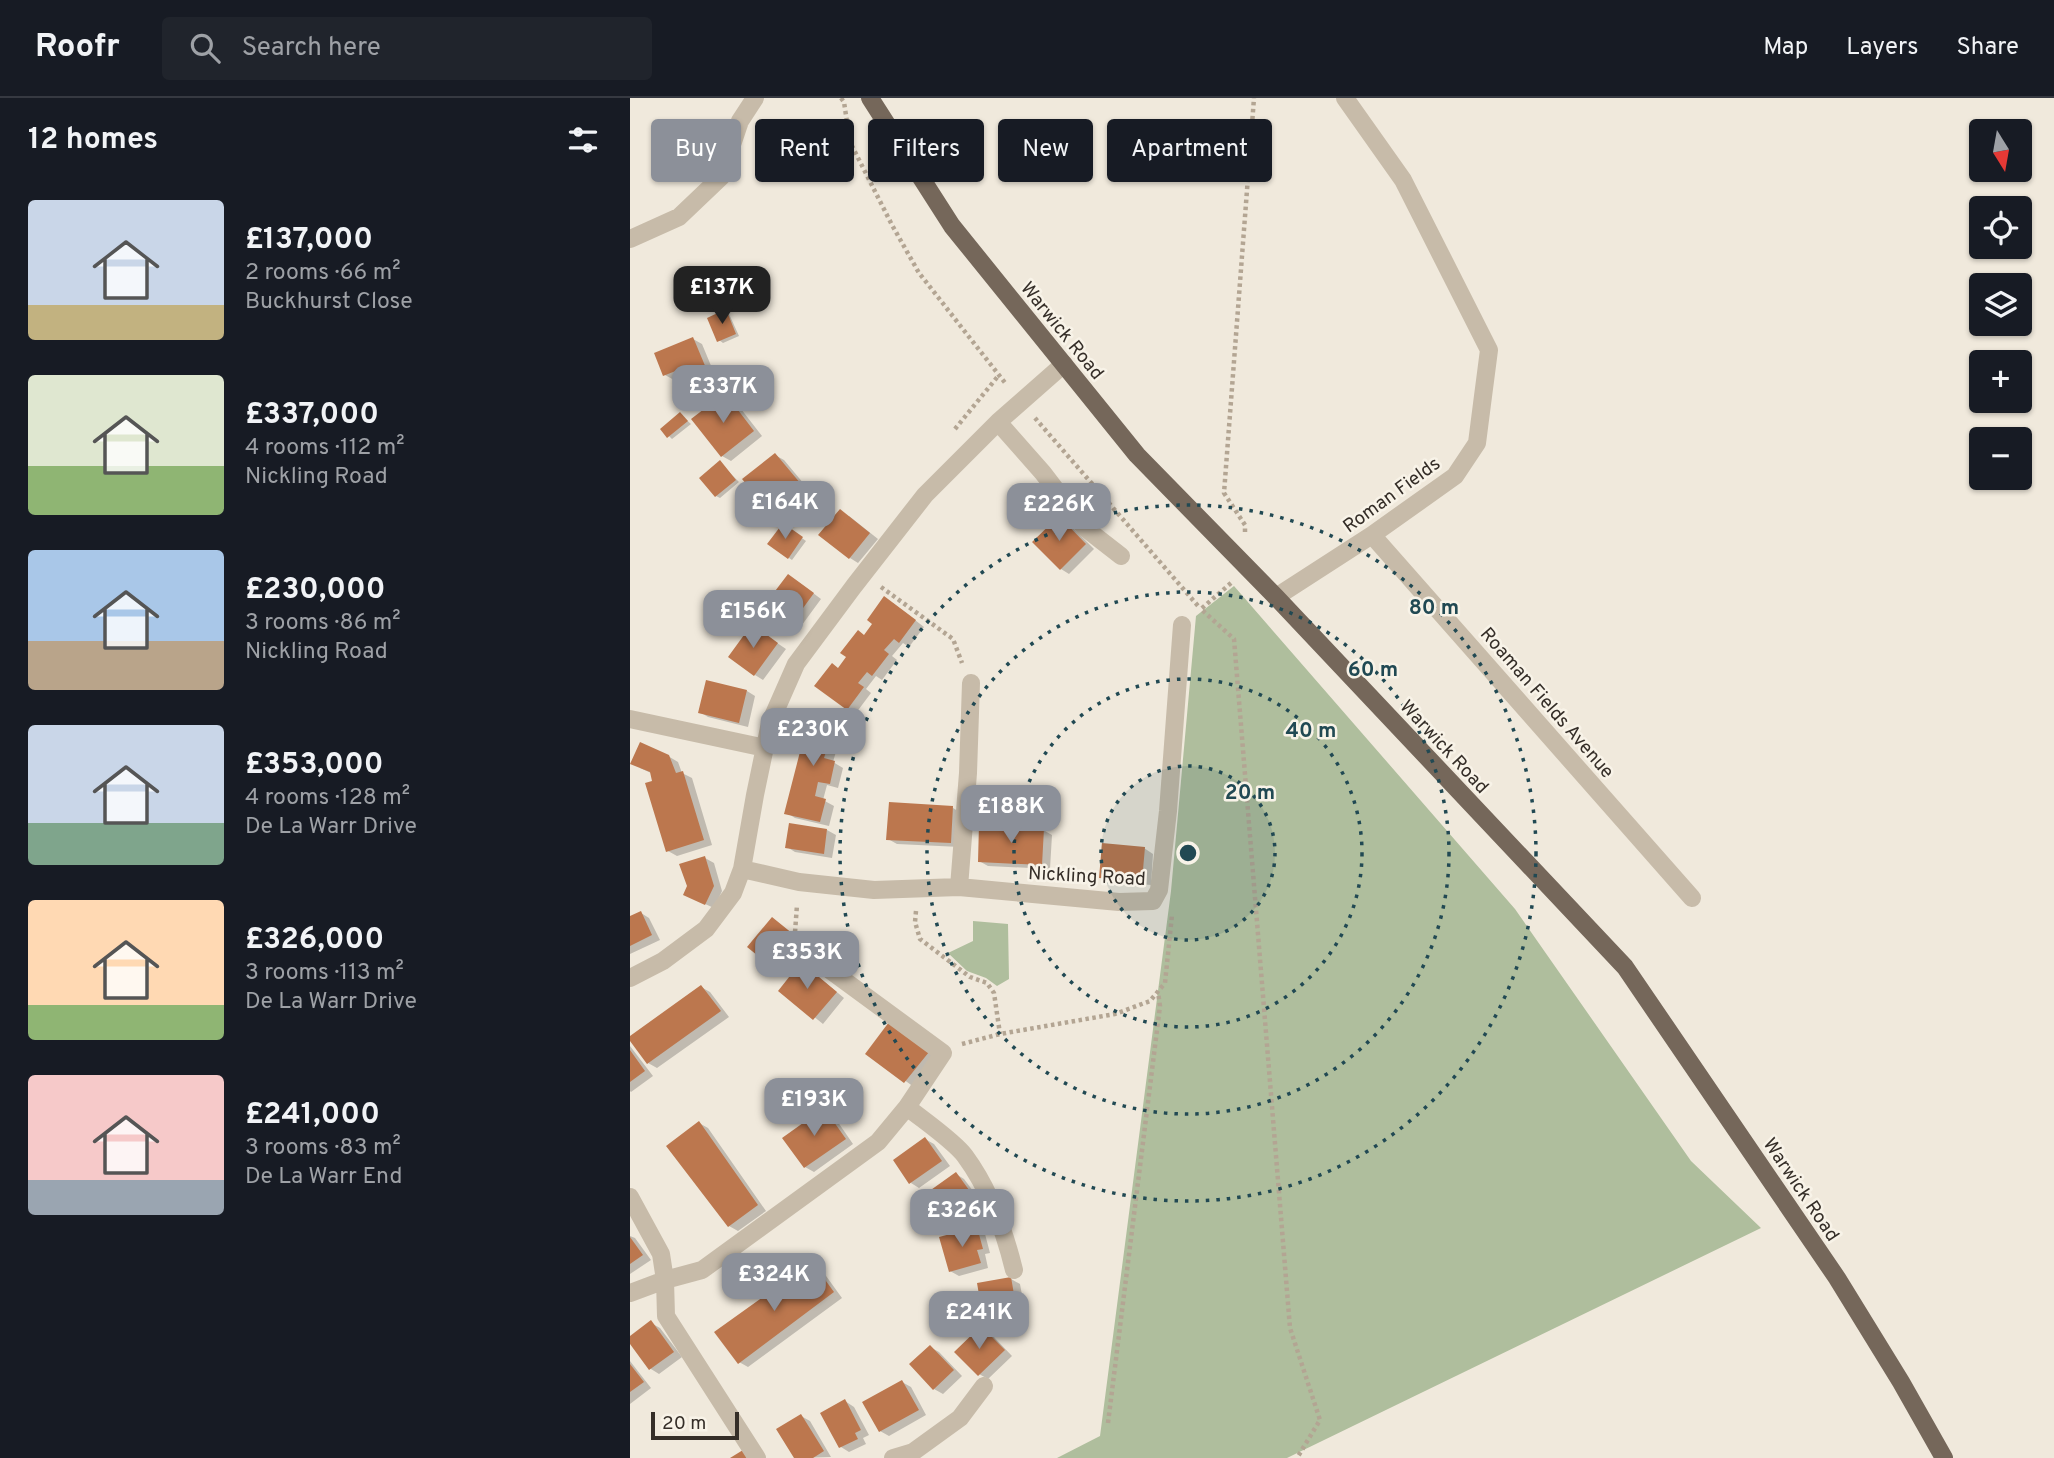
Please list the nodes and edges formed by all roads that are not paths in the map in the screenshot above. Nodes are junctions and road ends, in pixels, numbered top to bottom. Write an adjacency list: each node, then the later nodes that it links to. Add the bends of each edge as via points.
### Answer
1 (755, 98): 4 (street, via 740,121 721,177 679,217)
2 (870, 98): 5 (main road, Warwick Road, via 951,226)
3 (1345, 98): 7 (street, Roman Fields, via 1403,180 1489,351 1477,443 1455,476)
4 (630, 239)
5 (1064, 365): 6 (street); 9 (main road, Warwick Road, via 1137,455)
6 (998, 422): 8 (street, via 1085,528); 13 (street, via 925,495 796,664 770,723)
7 (1372, 535): 9 (street, Roman Fields); 16 (street, Roaman Fields Avenue)
8 (1121, 556)
9 (1276, 597): 27 (main road, Warwick Road, via 1625,967 1837,1278)
10 (1191, 624): 15 (street, Nickling Road, via 1159,890 1153,901)
11 (971, 683): 15 (street)
12 (630, 719): 13 (street)
13 (765, 748): 14 (street)
14 (742, 869): 15 (street, Nickling Road, via 799,882 874,890); 18 (street, via 733,893 706,929 663,961)
15 (960, 887)
16 (1692, 898)
17 (819, 962): 19 (street, via 943,1053)
18 (630, 978)
19 (907, 1107): 21 (street, via 964,1154 991,1199); 22 (street, via 878,1142 702,1270)
20 (630, 1197): 22 (street, via 662,1254)
21 (1014, 1270)
22 (665, 1280): 23 (street); 25 (street, via 666,1316)
23 (630, 1293)
24 (984, 1386): 26 (street, via 960,1418 913,1452)
25 (757, 1458)
26 (893, 1458)
27 (1944, 1458)

